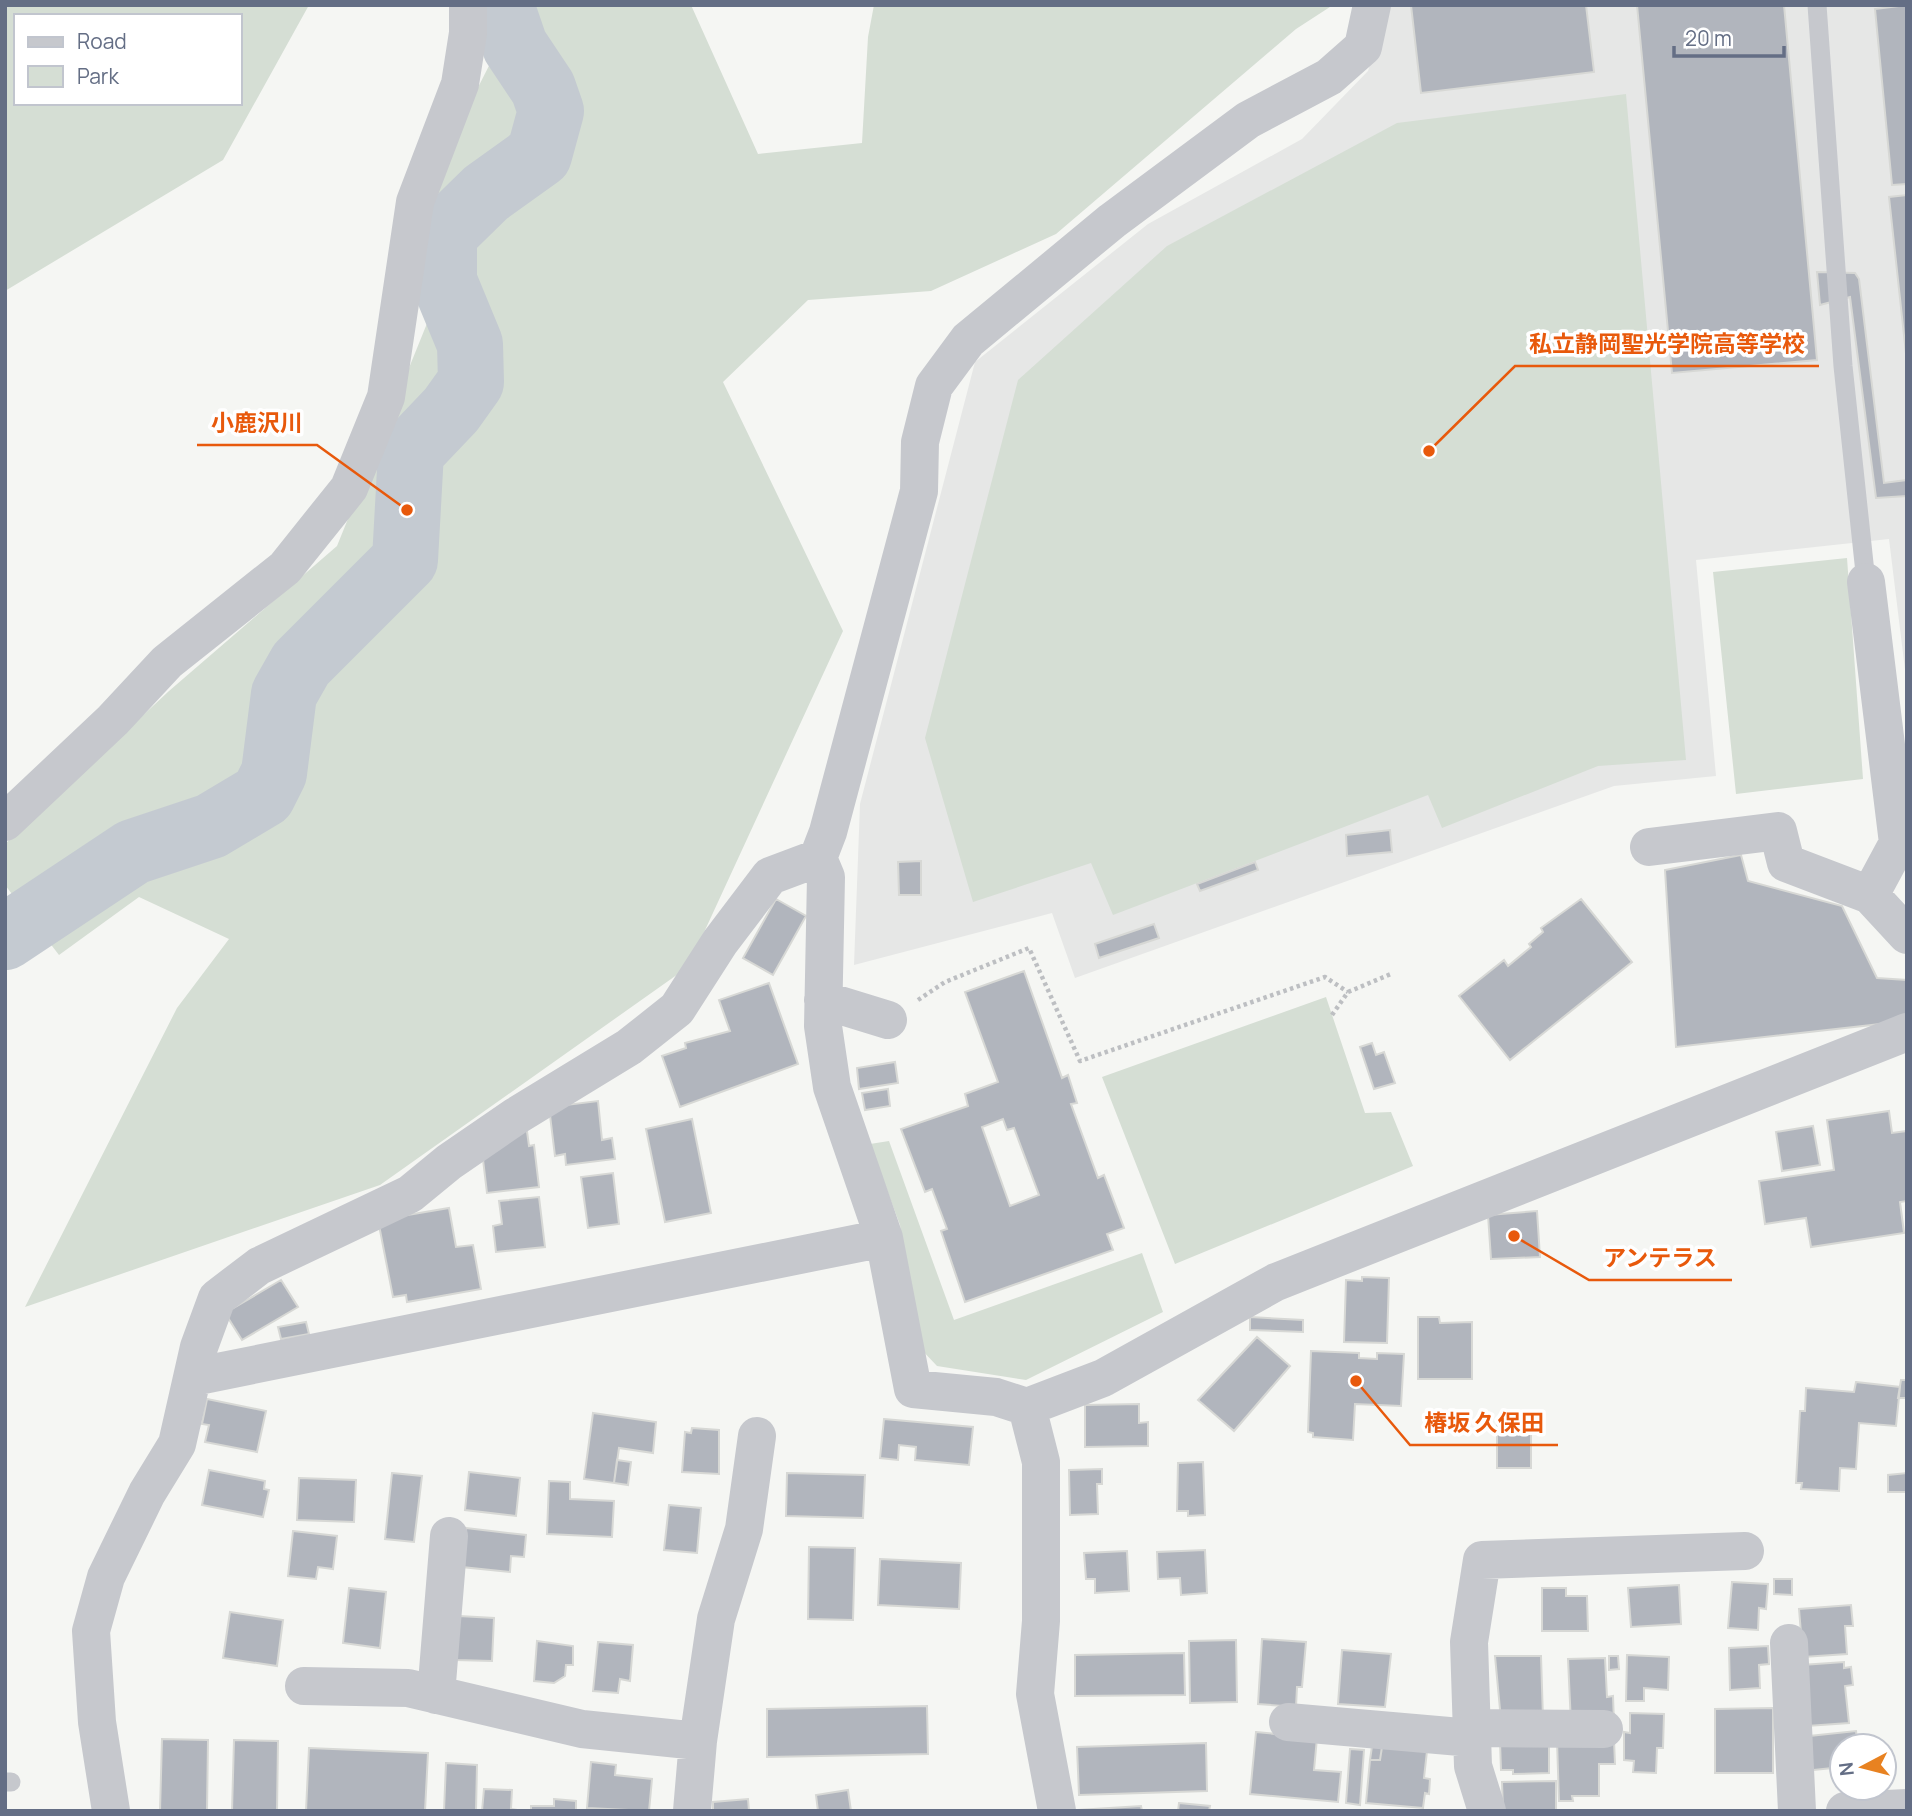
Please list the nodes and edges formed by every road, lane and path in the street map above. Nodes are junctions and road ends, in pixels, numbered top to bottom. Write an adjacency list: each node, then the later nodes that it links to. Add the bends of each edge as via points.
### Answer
1 (468, 5): 5 (street, via 460,83 415,202 386,397 349,488 285,568 167,662 113,720)
2 (1372, 5): 8 (street, via 1363,47 1329,77 1248,121 1112,221 968,340 934,386 920,442 919,491)
3 (1818, 5): 4 (lane, via 1843,366)
4 (1866, 582): 6 (street)
5 (5, 821)
6 (1902, 845): 9 (street)
7 (1648, 847): 9 (street, via 1777,831 1786,863)
8 (818, 858): 13 (street, via 826,877); 18 (street, via 770,876 677,1009 629,1047 516,1116 410,1194 259,1266 217,1298)
9 (1870, 895): 10 (street)
10 (1907, 936)
11 (1391, 974): 12 (path)
12 (1348, 992): 14 (path); 15 (path, via 1325,977 1080,1062 1029,948 945,982)
13 (823, 1000): 15 (street); 17 (street, via 832,1087)
14 (1332, 1015)
15 (888, 1020)
16 (1907, 1032): 19 (street, via 1276,1282 1102,1378)
17 (884, 1238): 18 (street); 19 (street, via 913,1389 996,1397)
18 (193, 1377): 31 (street, via 177,1444 106,1577 91,1631 97,1721)
19 (1027, 1407): 33 (street, via 1041,1462 1041,1621 1035,1694)
20 (757, 1436): 29 (street, via 744,1529 716,1619)
21 (449, 1536): 25 (street)
22 (1745, 1551): 28 (street, via 1482,1560 1469,1642)
23 (1789, 1643): 35 (street)
24 (304, 1686): 25 (street, via 408,1688)
25 (436, 1695): 29 (street, via 582,1729)
26 (1287, 1723): 28 (street)
27 (1604, 1729): 28 (street)
28 (1471, 1733): 34 (street, via 1473,1766)
29 (698, 1741): 32 (street)
30 (1907, 1808): 36 (street)
31 (111, 1811)
32 (692, 1811)
33 (1057, 1811)
34 (1487, 1811)
35 (1797, 1811)
36 (1845, 1811)

